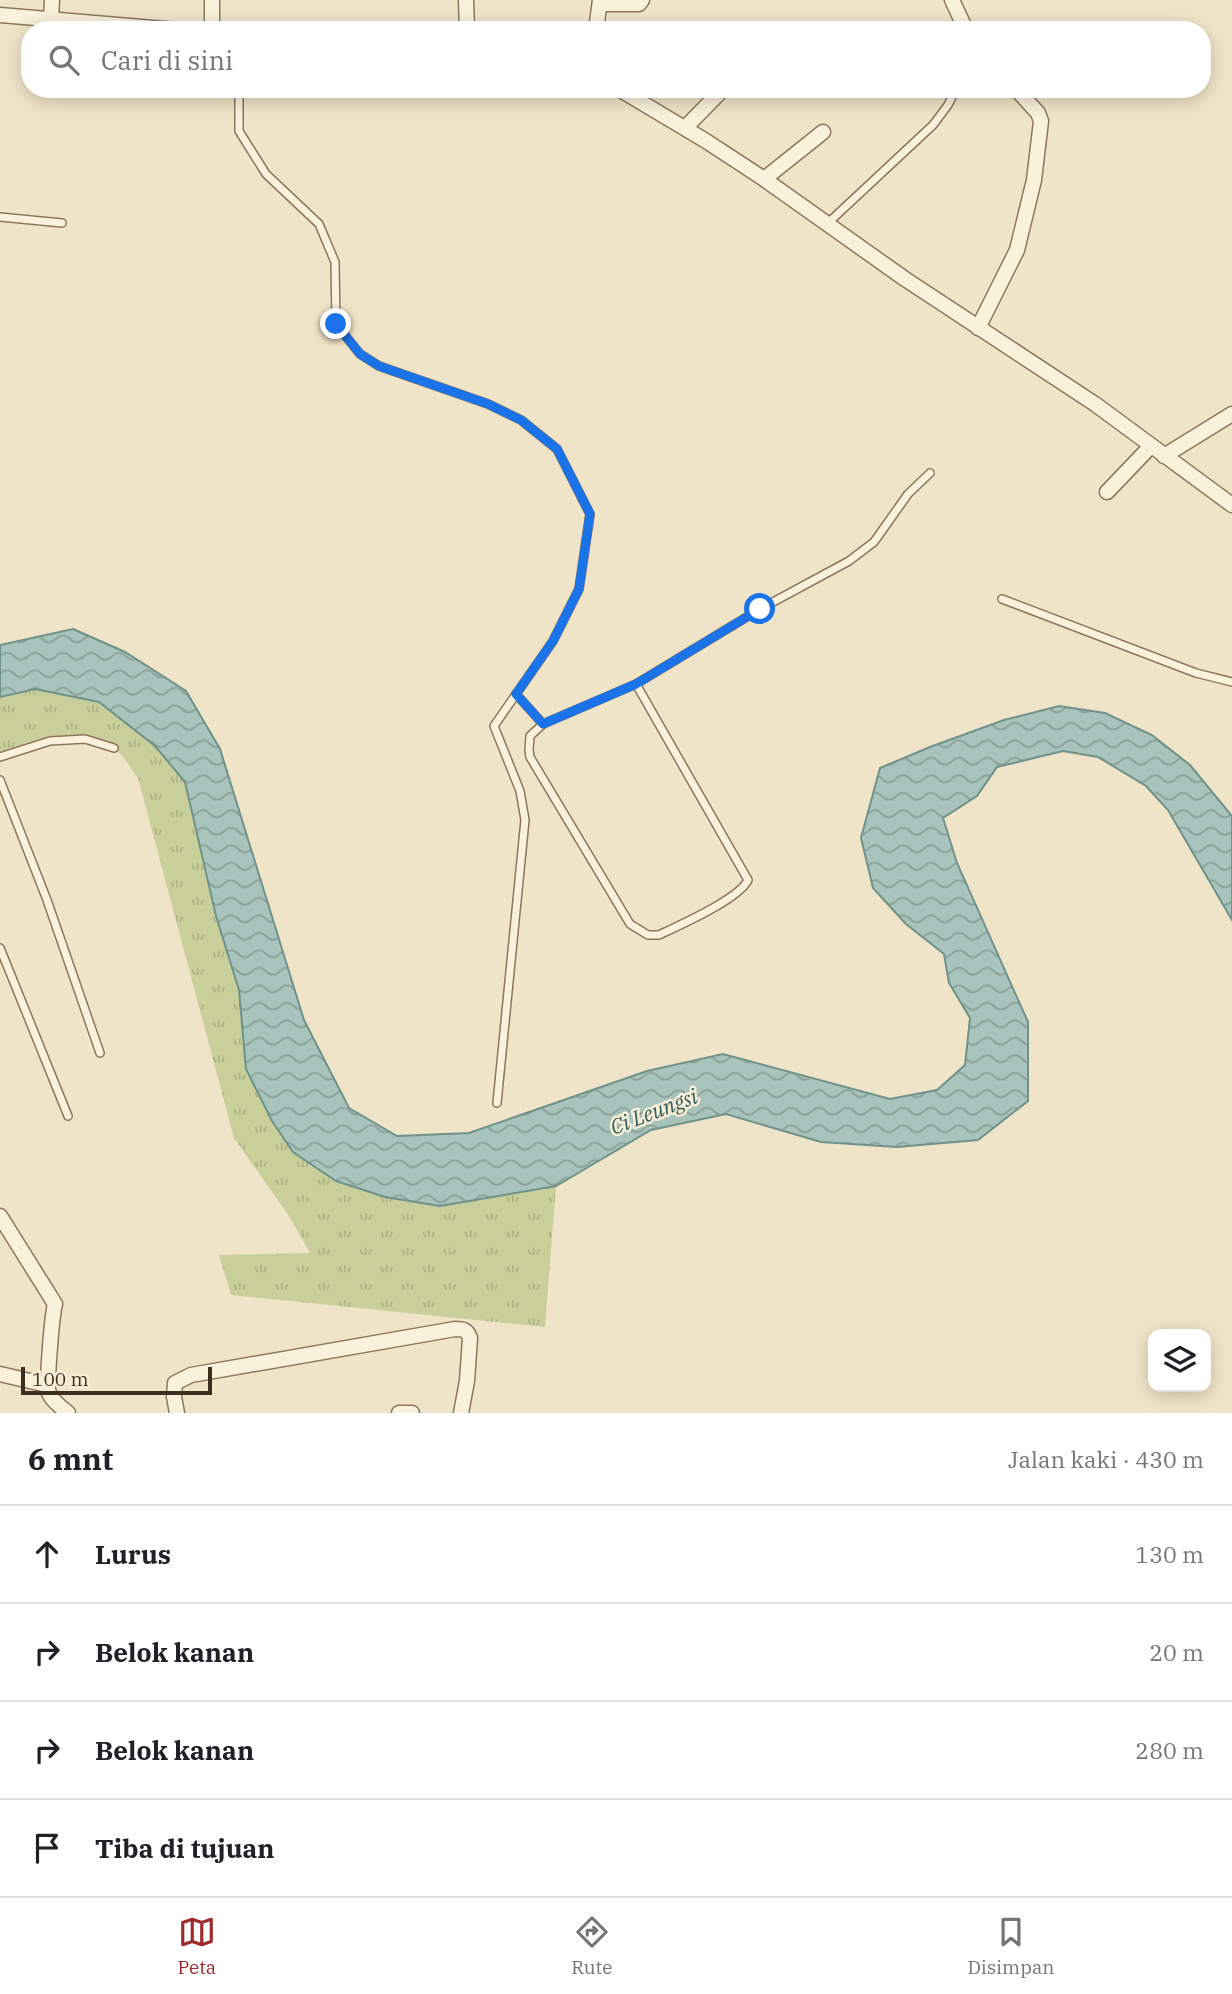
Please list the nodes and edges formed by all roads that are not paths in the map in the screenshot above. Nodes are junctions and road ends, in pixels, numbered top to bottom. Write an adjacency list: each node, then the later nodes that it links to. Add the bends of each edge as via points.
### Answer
1 (52, 0): 8 (street)
2 (212, 0): 10 (street)
3 (466, 0): 11 (street)
4 (642, 0): 6 (street, via 639,4)
5 (952, 0): 13 (street)
6 (600, 2): 12 (street)
7 (0, 15): 8 (street)
8 (51, 20): 9 (street)
9 (64, 21)
10 (212, 21)
11 (467, 21)
12 (597, 21)
13 (962, 21)
14 (239, 98): 35 (lane, via 239,131 266,174 319,224 335,262 336,324 360,354 379,366 521,420 557,449 590,514 579,589 553,641)
15 (634, 98): 19 (street)
16 (714, 98): 19 (street)
17 (952, 98): 24 (lane, via 933,125)
18 (1024, 98): 25 (street, via 1041,121 1034,180 1017,250)
19 (685, 128): 21 (street)
20 (823, 132): 21 (street)
21 (764, 179): 24 (street)
22 (0, 217): 23 (lane)
23 (62, 223)
24 (828, 223): 25 (street)
25 (978, 328): 27 (street)
26 (1232, 414): 28 (street)
27 (1151, 446): 28 (street); 30 (street)
28 (1164, 456): 31 (street)
29 (930, 472): 34 (lane, via 874,541 849,561 748,615)
30 (1107, 492)
31 (1232, 505)
32 (1002, 599): 33 (lane, via 1196,673)
33 (1232, 682)
34 (636, 684): 36 (lane); 36 (lane, via 748,880 728,898 659,935 648,935 630,924 530,757 530,736)
35 (516, 694): 36 (lane); 42 (lane, via 494,726 520,791 525,820)
36 (543, 724)
37 (114, 748): 38 (lane, via 85,739 50,741)
38 (0, 757)
39 (0, 780): 41 (lane)
40 (0, 948): 43 (lane)
41 (100, 1053)
42 (497, 1103)
43 (68, 1116)
44 (0, 1216): 46 (street, via 55,1304)
45 (0, 1374): 46 (street)
46 (47, 1385): 47 (street, via 49,1394)
47 (68, 1413)
48 (177, 1413): 51 (street, via 175,1383 191,1375 463,1329 470,1338)
49 (399, 1413): 50 (street)
50 (412, 1413)
51 (461, 1413)

